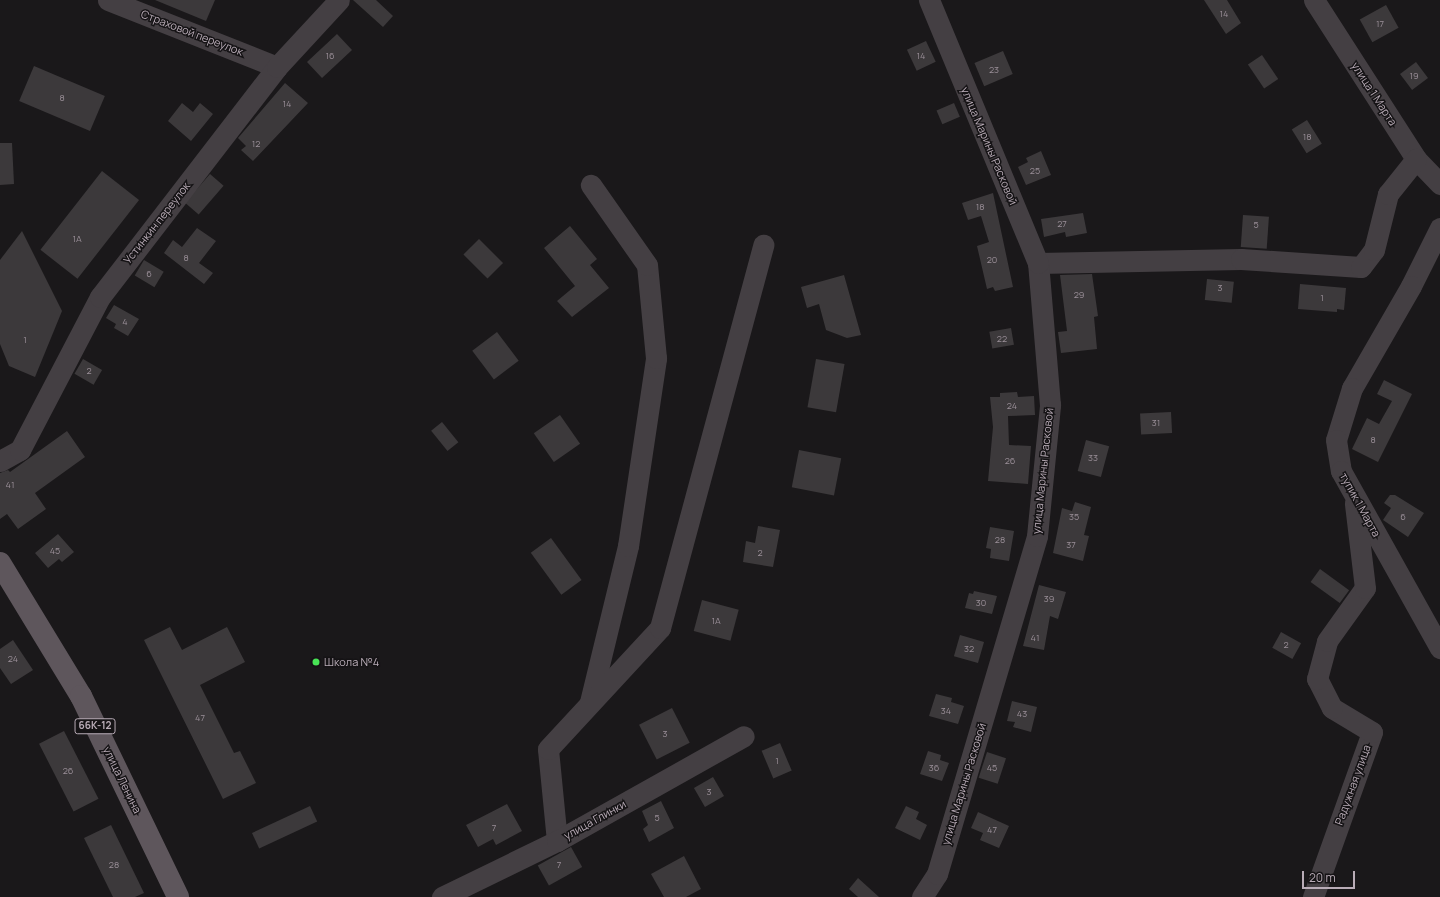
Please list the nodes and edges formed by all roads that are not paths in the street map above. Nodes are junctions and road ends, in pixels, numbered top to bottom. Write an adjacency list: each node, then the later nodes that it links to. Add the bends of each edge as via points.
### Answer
1 (108, 0): 5 (street, Страховой переулок)
2 (339, 0): 5 (street, Устинкин переулок)
3 (929, 0): 11 (street, улица Марины Расковой)
4 (1314, 0): 6 (street, улица 1 Марта)
5 (277, 67): 12 (street, Устинкин переулок, via 100,297 20,450)
6 (1416, 159): 7 (street, улица 1 Марта); 11 (street, via 1388,194 1374,250 1361,267 1241,259)
7 (1440, 184)
8 (591, 185): 16 (street, via 647,265 656,358 628,546)
9 (1440, 228): 13 (street, тупик 1 Марта, via 1411,286 1352,388 1336,440 1341,471)
10 (763, 245): 16 (street, via 660,628)
11 (1038, 263): 21 (street, улица Марины Расковой, via 1050,405 1037,536 937,874)
12 (0, 461)
13 (1354, 494): 15 (street, тупик 1 Марта); 22 (street, Радужная улица, via 1365,588 1326,641 1317,679 1332,708 1372,732)
14 (0, 563): 19 (main road, улица Ленина / 66К-12, via 80,696)
15 (1440, 648)
16 (590, 703): 18 (street, via 548,749)
17 (744, 736): 18 (street, улица Глинки)
18 (557, 841): 20 (street, улица Глинки)
19 (178, 897)
20 (442, 897)
21 (922, 897)
22 (1313, 897)

